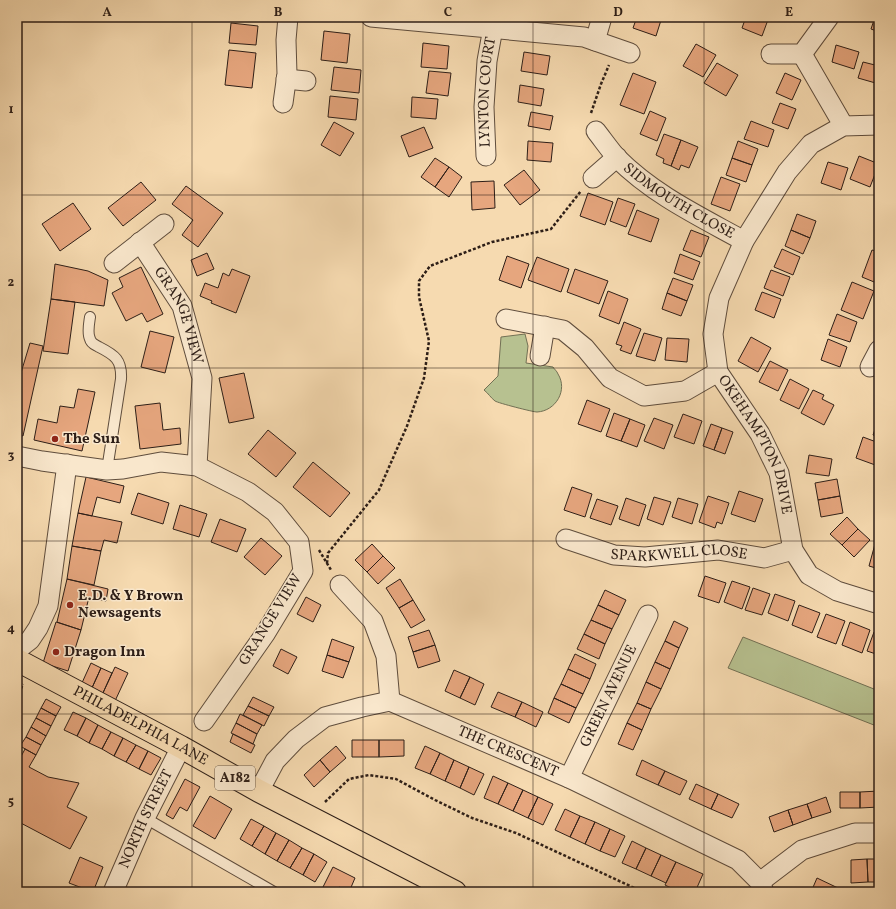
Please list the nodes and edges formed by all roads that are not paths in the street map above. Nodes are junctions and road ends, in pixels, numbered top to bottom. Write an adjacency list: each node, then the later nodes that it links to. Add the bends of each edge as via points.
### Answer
1 (288, 17): 11 (street)
2 (370, 17): 5 (street)
3 (602, 17): 7 (street)
4 (829, 17): 10 (street)
5 (402, 18): 6 (street)
6 (492, 28): 7 (street, via 584,37); 17 (street, LYNTON COURT, via 484,107)
7 (595, 41): 8 (street)
8 (623, 51)
9 (771, 54): 10 (street)
10 (802, 54): 15 (street)
11 (286, 79): 12 (street); 13 (street)
12 (306, 81)
13 (283, 103)
14 (879, 125): 15 (street, OKEHAMPTON DRIVE)
15 (843, 126): 21 (street, OKEHAMPTON DRIVE, via 811,144 787,172)
16 (596, 131): 18 (street, SIDMOUTH CLOSE)
17 (486, 156)
18 (617, 157): 19 (street, SIDMOUTH CLOSE); 21 (street, SIDMOUTH CLOSE, via 666,198)
19 (593, 178)
20 (164, 224): 22 (street)
21 (744, 241): 30 (street, OKEHAMPTON DRIVE, via 719,298 713,334)
22 (140, 242): 23 (street); 33 (street, GRANGE VIEW, via 182,306 202,378)
23 (114, 262)
24 (90, 317): 34 (lane, via 90,341 117,359 122,370)
25 (506, 319): 26 (street)
26 (545, 326): 28 (street); 30 (street, via 563,330 585,348 610,378 644,396 686,392)
27 (879, 350): 29 (street)
28 (540, 356)
29 (870, 368)
30 (718, 372): 36 (street, OKEHAMPTON DRIVE, via 760,434 779,472)
31 (17, 456): 32 (street, GRANGE VIEW)
32 (67, 464): 34 (street, GRANGE VIEW); 40 (street, via 48,606 30,640)
33 (196, 466): 34 (street, GRANGE VIEW, via 160,462); 43 (street, GRANGE VIEW, via 248,492 275,512 299,542 303,571 265,634)
34 (115, 469)
35 (566, 539): 36 (street, SPARKWELL CLOSE, via 614,555 645,557 718,550 764,558)
36 (793, 550): 38 (street, OKEHAMPTON DRIVE, via 808,575 837,590)
37 (340, 585): 42 (street, via 373,621 386,656)
38 (879, 604)
39 (648, 615): 45 (street, GREEN AVENUE)
40 (17, 650)
41 (17, 660): 44 (main road, PHILADELPHIA LANE / A182)
42 (390, 701): 45 (street, THE CRESCENT); 46 (street, via 326,717 296,739 274,761)
43 (204, 721)
44 (181, 746): 46 (main road, PHILADELPHIA LANE / A182); 47 (street, NORTH STREET)
45 (569, 778): 50 (street, THE CRESCENT, via 738,860)
46 (258, 791): 49 (main road, PHILADELPHIA LANE / A182, via 312,818)
47 (145, 818): 51 (street, NORTH STREET); 52 (lane)
48 (879, 833): 50 (street, via 855,833 802,850)
49 (428, 886): 53 (main road, PHILADELPHIA LANE / A182)
50 (762, 887)
51 (113, 892)
52 (274, 892)
53 (456, 892)

